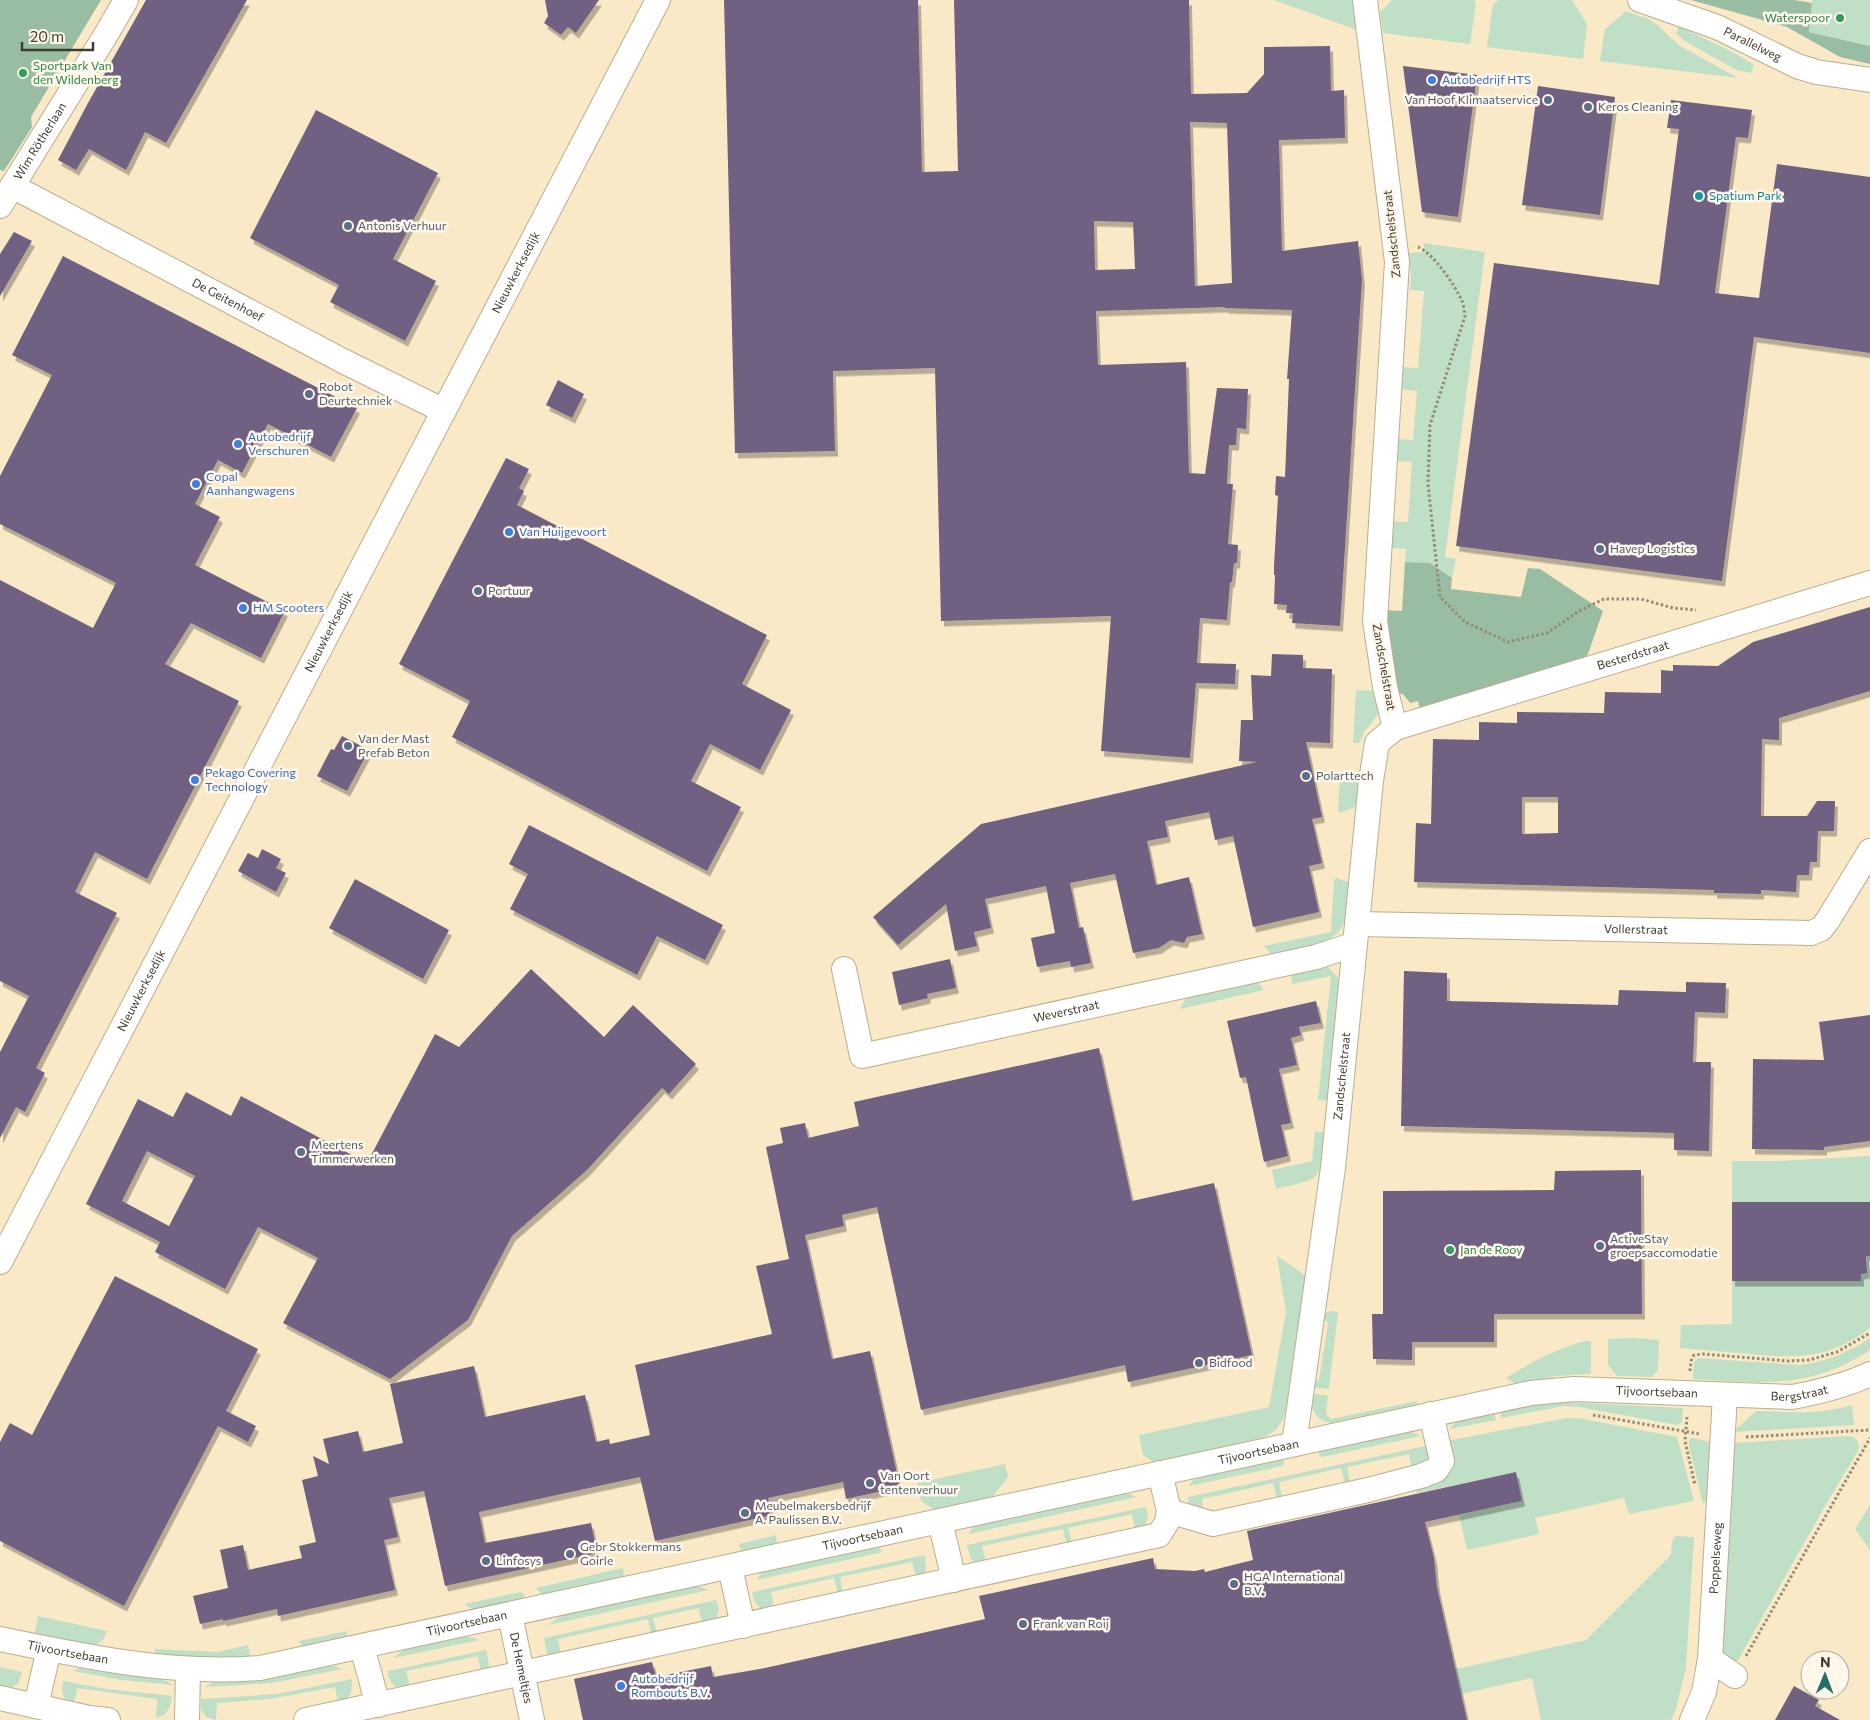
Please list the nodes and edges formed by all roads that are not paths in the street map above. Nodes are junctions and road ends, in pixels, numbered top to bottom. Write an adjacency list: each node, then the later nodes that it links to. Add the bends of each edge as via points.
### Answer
1 (126, 0): 6 (street, Wim Rötherlaan)
2 (658, 0): 8 (street, Nieuwkerksedijk)
3 (1365, 0): 10 (street, Zandschelstraat, via 1398,276 1375,621)
4 (1640, 0): 5 (street, Parallelweg, via 1717,27 1797,66)
5 (1870, 80)
6 (12, 186): 7 (street, Wim Rötherlaan); 8 (street, De Geitenhoef)
7 (0, 206)
8 (444, 411): 14 (street, Nieuwkerksedijk)
9 (1870, 583): 10 (street, Besterdstraat)
10 (1395, 728): 12 (street, Zandschelstraat, via 1377,744)
11 (1870, 851): 12 (street, Vollerstraat, via 1828,920 1821,929 1811,933)
12 (1356, 934): 13 (street, Weverstraat, via 1316,957 862,1056); 18 (street, Zandschelstraat, via 1333,1168)
13 (844, 969)
14 (0, 1262)
15 (1870, 1374): 16 (street, Bergstraat, via 1852,1383 1792,1397)
16 (1726, 1395): 17 (street, Tijvoortsebaan, via 1574,1389 1531,1393); 29 (street, Poppelseweg)
17 (1431, 1414): 18 (street, Tijvoortsebaan); 20 (street, via 1442,1461 1436,1470 1421,1476 1213,1524)
18 (1294, 1444): 19 (street, Tijvoortsebaan)
19 (1160, 1473): 20 (street); 21 (street, Tijvoortsebaan)
20 (1169, 1510): 23 (street, via 1167,1522 1158,1535)
21 (940, 1521): 22 (street, Tijvoortsebaan); 23 (street)
22 (730, 1567): 24 (street, Tijvoortsebaan); 25 (street)
23 (954, 1580): 25 (street)
24 (510, 1615): 27 (street, Tijvoortsebaan); 31 (street, De Hemeltjes)
25 (743, 1626): 31 (street)
26 (0, 1639): 28 (street, Tijvoortsebaan)
27 (362, 1647): 30 (street, Tijvoortsebaan, via 260,1668); 34 (street)
28 (49, 1649): 30 (street, Tijvoortsebaan); 35 (street)
29 (1710, 1660): 32 (street); 40 (street, Poppelseweg, via 1704,1692)
30 (188, 1669): 37 (street)
31 (522, 1674): 34 (street); 39 (street, De Hemeltjes)
32 (1735, 1676)
33 (0, 1698): 35 (street)
34 (378, 1705): 38 (street)
35 (36, 1706): 36 (street)
36 (108, 1720)
37 (186, 1720)
38 (306, 1720)
39 (532, 1720)
40 (1692, 1720)

